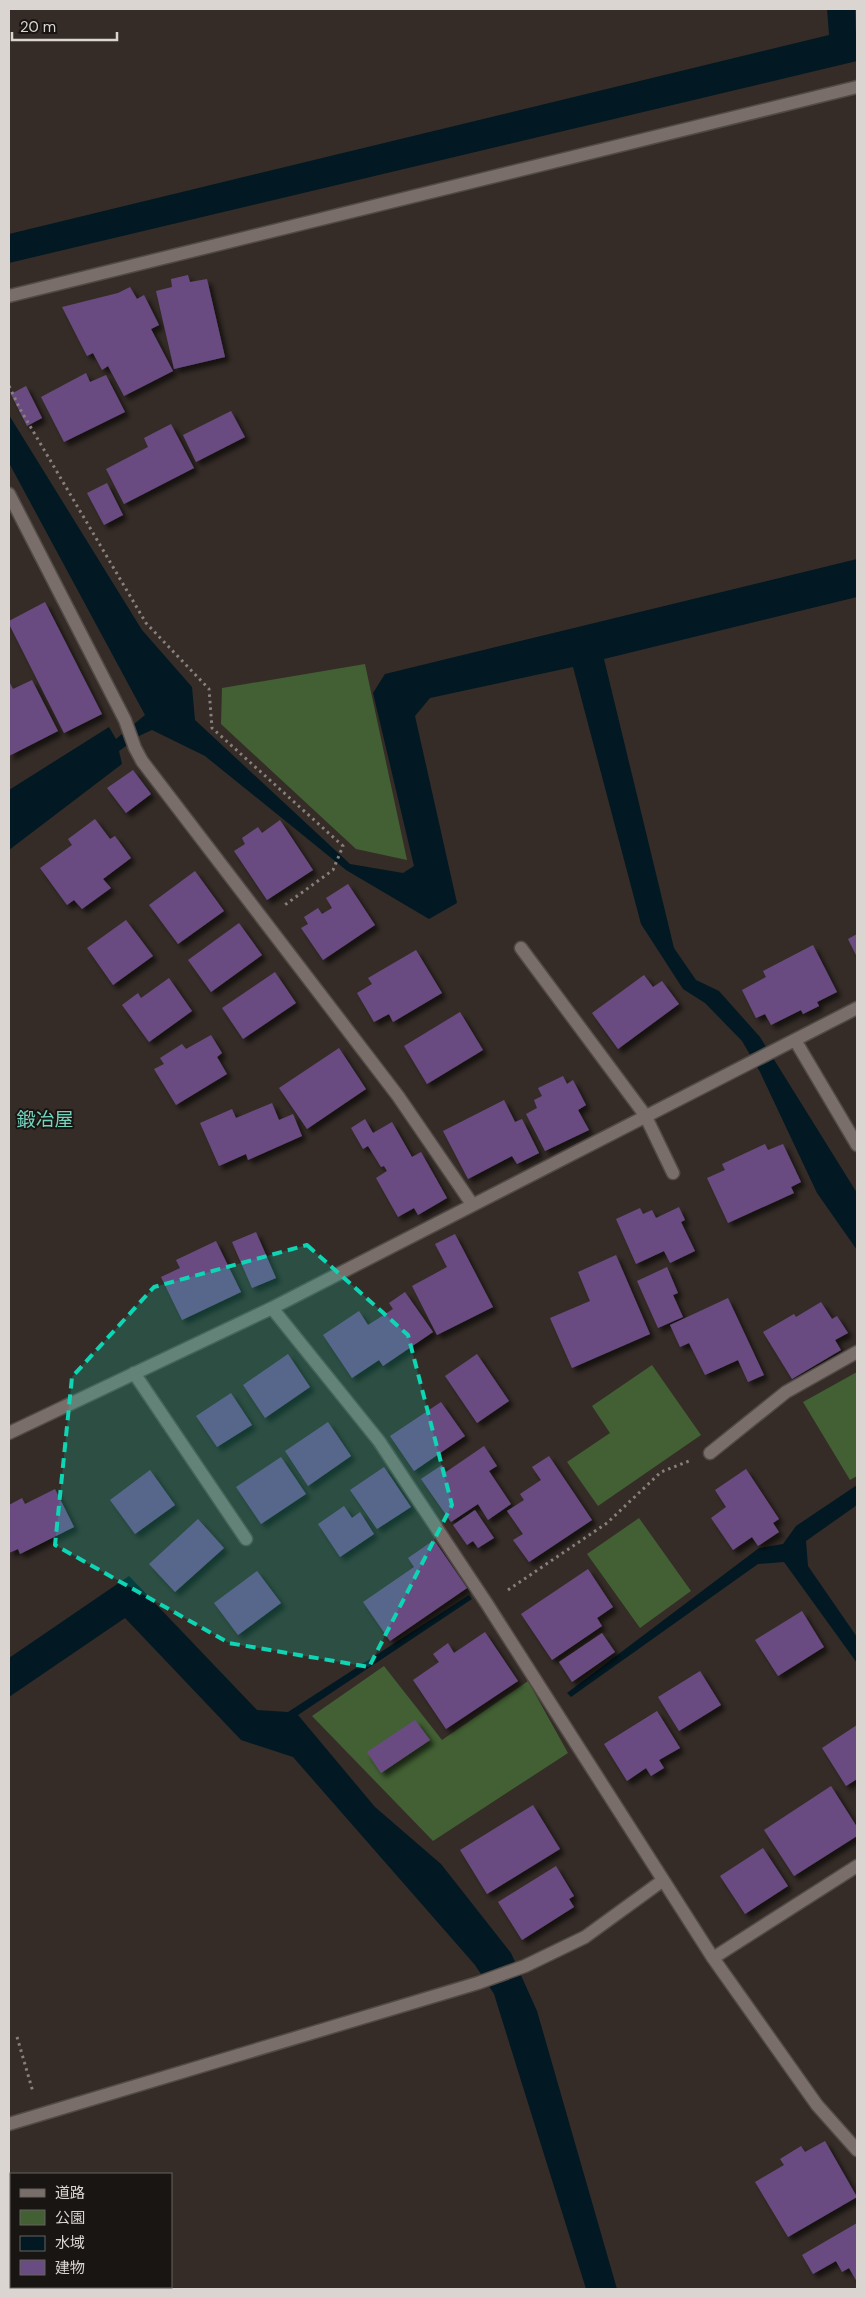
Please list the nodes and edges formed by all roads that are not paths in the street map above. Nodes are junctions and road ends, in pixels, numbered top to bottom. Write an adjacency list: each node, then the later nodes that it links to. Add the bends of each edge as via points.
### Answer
1 (857, 87): 2 (street)
2 (9, 296)
3 (9, 494): 10 (street, via 125,720 142,761 398,1096)
4 (520, 948): 7 (street)
5 (857, 1008): 6 (street)
6 (795, 1040): 7 (street); 8 (street)
7 (645, 1116): 9 (street); 10 (street)
8 (857, 1145)
9 (674, 1173)
10 (472, 1204): 11 (street)
11 (272, 1308): 13 (street); 18 (street, via 379,1441 487,1604)
12 (857, 1352): 15 (street, via 786,1392)
13 (134, 1373): 14 (street); 16 (street)
14 (9, 1433)
15 (710, 1453)
16 (246, 1539)
17 (857, 1866): 19 (street)
18 (662, 1881): 19 (street); 20 (street, via 585,1937 525,1966)
19 (714, 1958): 21 (street, via 817,2105)
20 (9, 2124)
21 (857, 2150)

